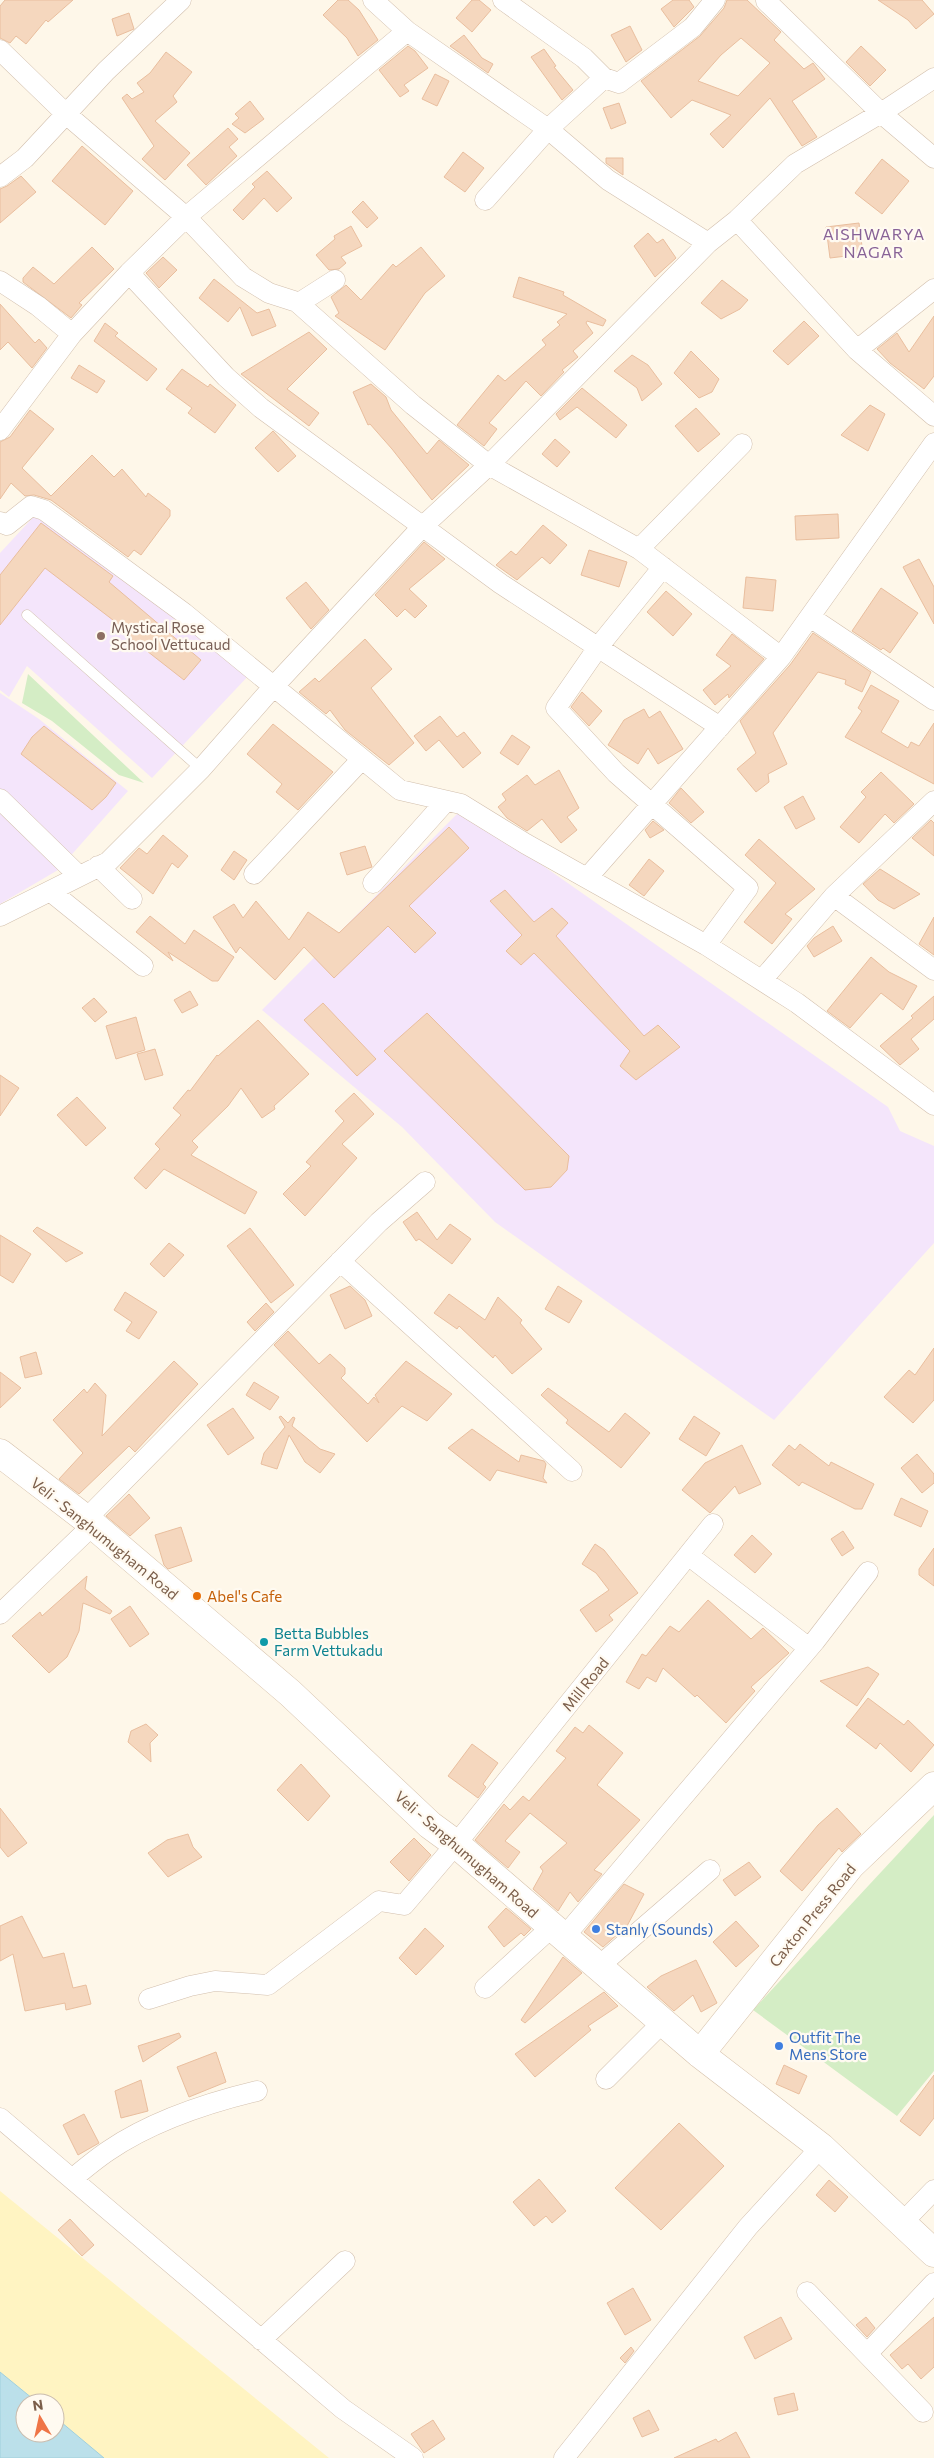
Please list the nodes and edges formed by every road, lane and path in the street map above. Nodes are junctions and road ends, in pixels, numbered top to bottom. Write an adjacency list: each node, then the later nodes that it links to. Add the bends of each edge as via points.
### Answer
1 (181, 0): 11 (street)
2 (373, 0): 6 (street)
3 (503, 0): 8 (street, via 584,58)
4 (715, 0): 8 (street, via 693,27 652,60 619,83)
5 (766, 0): 10 (street)
6 (407, 31): 12 (street); 16 (street)
7 (0, 50): 11 (street)
8 (604, 78): 12 (street)
9 (934, 78): 10 (street)
10 (881, 113): 13 (street); 17 (street, via 795,164)
11 (66, 114): 14 (street, via 25,158); 16 (street)
12 (548, 130): 15 (street); 18 (street, via 608,180)
13 (934, 158)
14 (0, 177)
15 (485, 200)
16 (186, 217): 19 (street); 23 (street, via 243,277)
17 (737, 220): 18 (street); 25 (street)
18 (708, 243): 30 (street)
19 (129, 273): 24 (street); 32 (street, via 226,377 260,408)
20 (335, 280): 23 (street)
21 (0, 282): 24 (street, via 38,306)
22 (934, 289): 25 (street)
23 (299, 304): 30 (street, via 413,405)
24 (72, 334): 27 (street)
25 (857, 350): 26 (street)
26 (934, 416)
27 (0, 430)
28 (934, 443): 36 (street)
29 (742, 444): 33 (street)
30 (490, 465): 32 (street); 33 (street)
31 (0, 522): 39 (street, via 7,525 31,506 44,510 184,613)
32 (422, 527): 37 (street, via 501,584); 39 (street)
33 (639, 550): 34 (street)
34 (663, 567): 37 (street); 38 (street)
35 (27, 615): 43 (lane)
36 (810, 616): 38 (street); 40 (street)
37 (599, 646): 41 (street); 47 (street, via 556,708 616,773)
38 (780, 657): 41 (street)
39 (274, 686): 42 (street); 43 (street)
40 (934, 700)
41 (720, 727): 47 (street)
42 (362, 759): 45 (street, via 400,790); 49 (street)
43 (201, 768): 48 (street, via 108,862)
44 (0, 799): 50 (street)
45 (446, 801): 51 (street, via 461,804); 52 (street)
46 (934, 801): 54 (street)
47 (652, 805): 51 (street); 57 (street, via 748,888)
48 (98, 866): 50 (street); 55 (street)
49 (254, 874)
50 (79, 876): 53 (street)
51 (587, 878): 57 (street)
52 (373, 883)
53 (50, 891): 56 (street); 58 (street)
54 (834, 896): 59 (street); 60 (street)
55 (132, 899)
56 (0, 916)
57 (706, 944): 60 (street)
58 (143, 966)
59 (934, 970)
60 (762, 980): 61 (street)
61 (934, 1105)
62 (425, 1182): 63 (street)
63 (340, 1261): 65 (street); 66 (street)
64 (0, 1453): 66 (main road, Veli - Sanghumugham Road)
65 (572, 1471)
66 (89, 1522): 70 (street); 73 (main road, Veli - Sanghumugham Road, via 290,1693 430,1825)
67 (712, 1524): 68 (street, Mill Road)
68 (688, 1555): 71 (street); 73 (street, Mill Road)
69 (868, 1572): 71 (street)
70 (0, 1614)
71 (809, 1648): 75 (street)
72 (934, 1786): 80 (main road, Caxton Press Road, via 851,1865)
73 (456, 1844): 75 (main road, Veli - Sanghumugham Road); 78 (street, Mill Road, via 404,1904 379,1901 268,1985 215,1981)
74 (710, 1870): 76 (street)
75 (558, 1932): 76 (main road, Veli - Sanghumugham Road); 77 (street)
76 (598, 1967): 79 (main road, Veli - Sanghumugham Road)
77 (485, 1988)
78 (149, 1999)
79 (663, 2022): 80 (main road, Veli - Sanghumugham Road); 81 (street)
80 (700, 2054): 84 (main road, Veli - Sanghumugham Road)
81 (606, 2079)
82 (257, 2091): 85 (street, via 220,2100 151,2128 109,2150)
83 (0, 2118): 85 (street)
84 (821, 2148): 87 (main road, Veli - Sanghumugham Road); 96 (street, via 748,2226)
85 (72, 2179): 92 (street)
86 (934, 2190): 87 (street)
87 (902, 2223): 88 (main road, Veli - Sanghumugham Road)
88 (934, 2253)
89 (346, 2261): 92 (street)
90 (934, 2283): 93 (street)
91 (807, 2292): 93 (street)
92 (261, 2340): 95 (street, via 343,2409)
93 (867, 2354): 94 (street)
94 (923, 2412)
95 (413, 2458)
96 (564, 2458)

